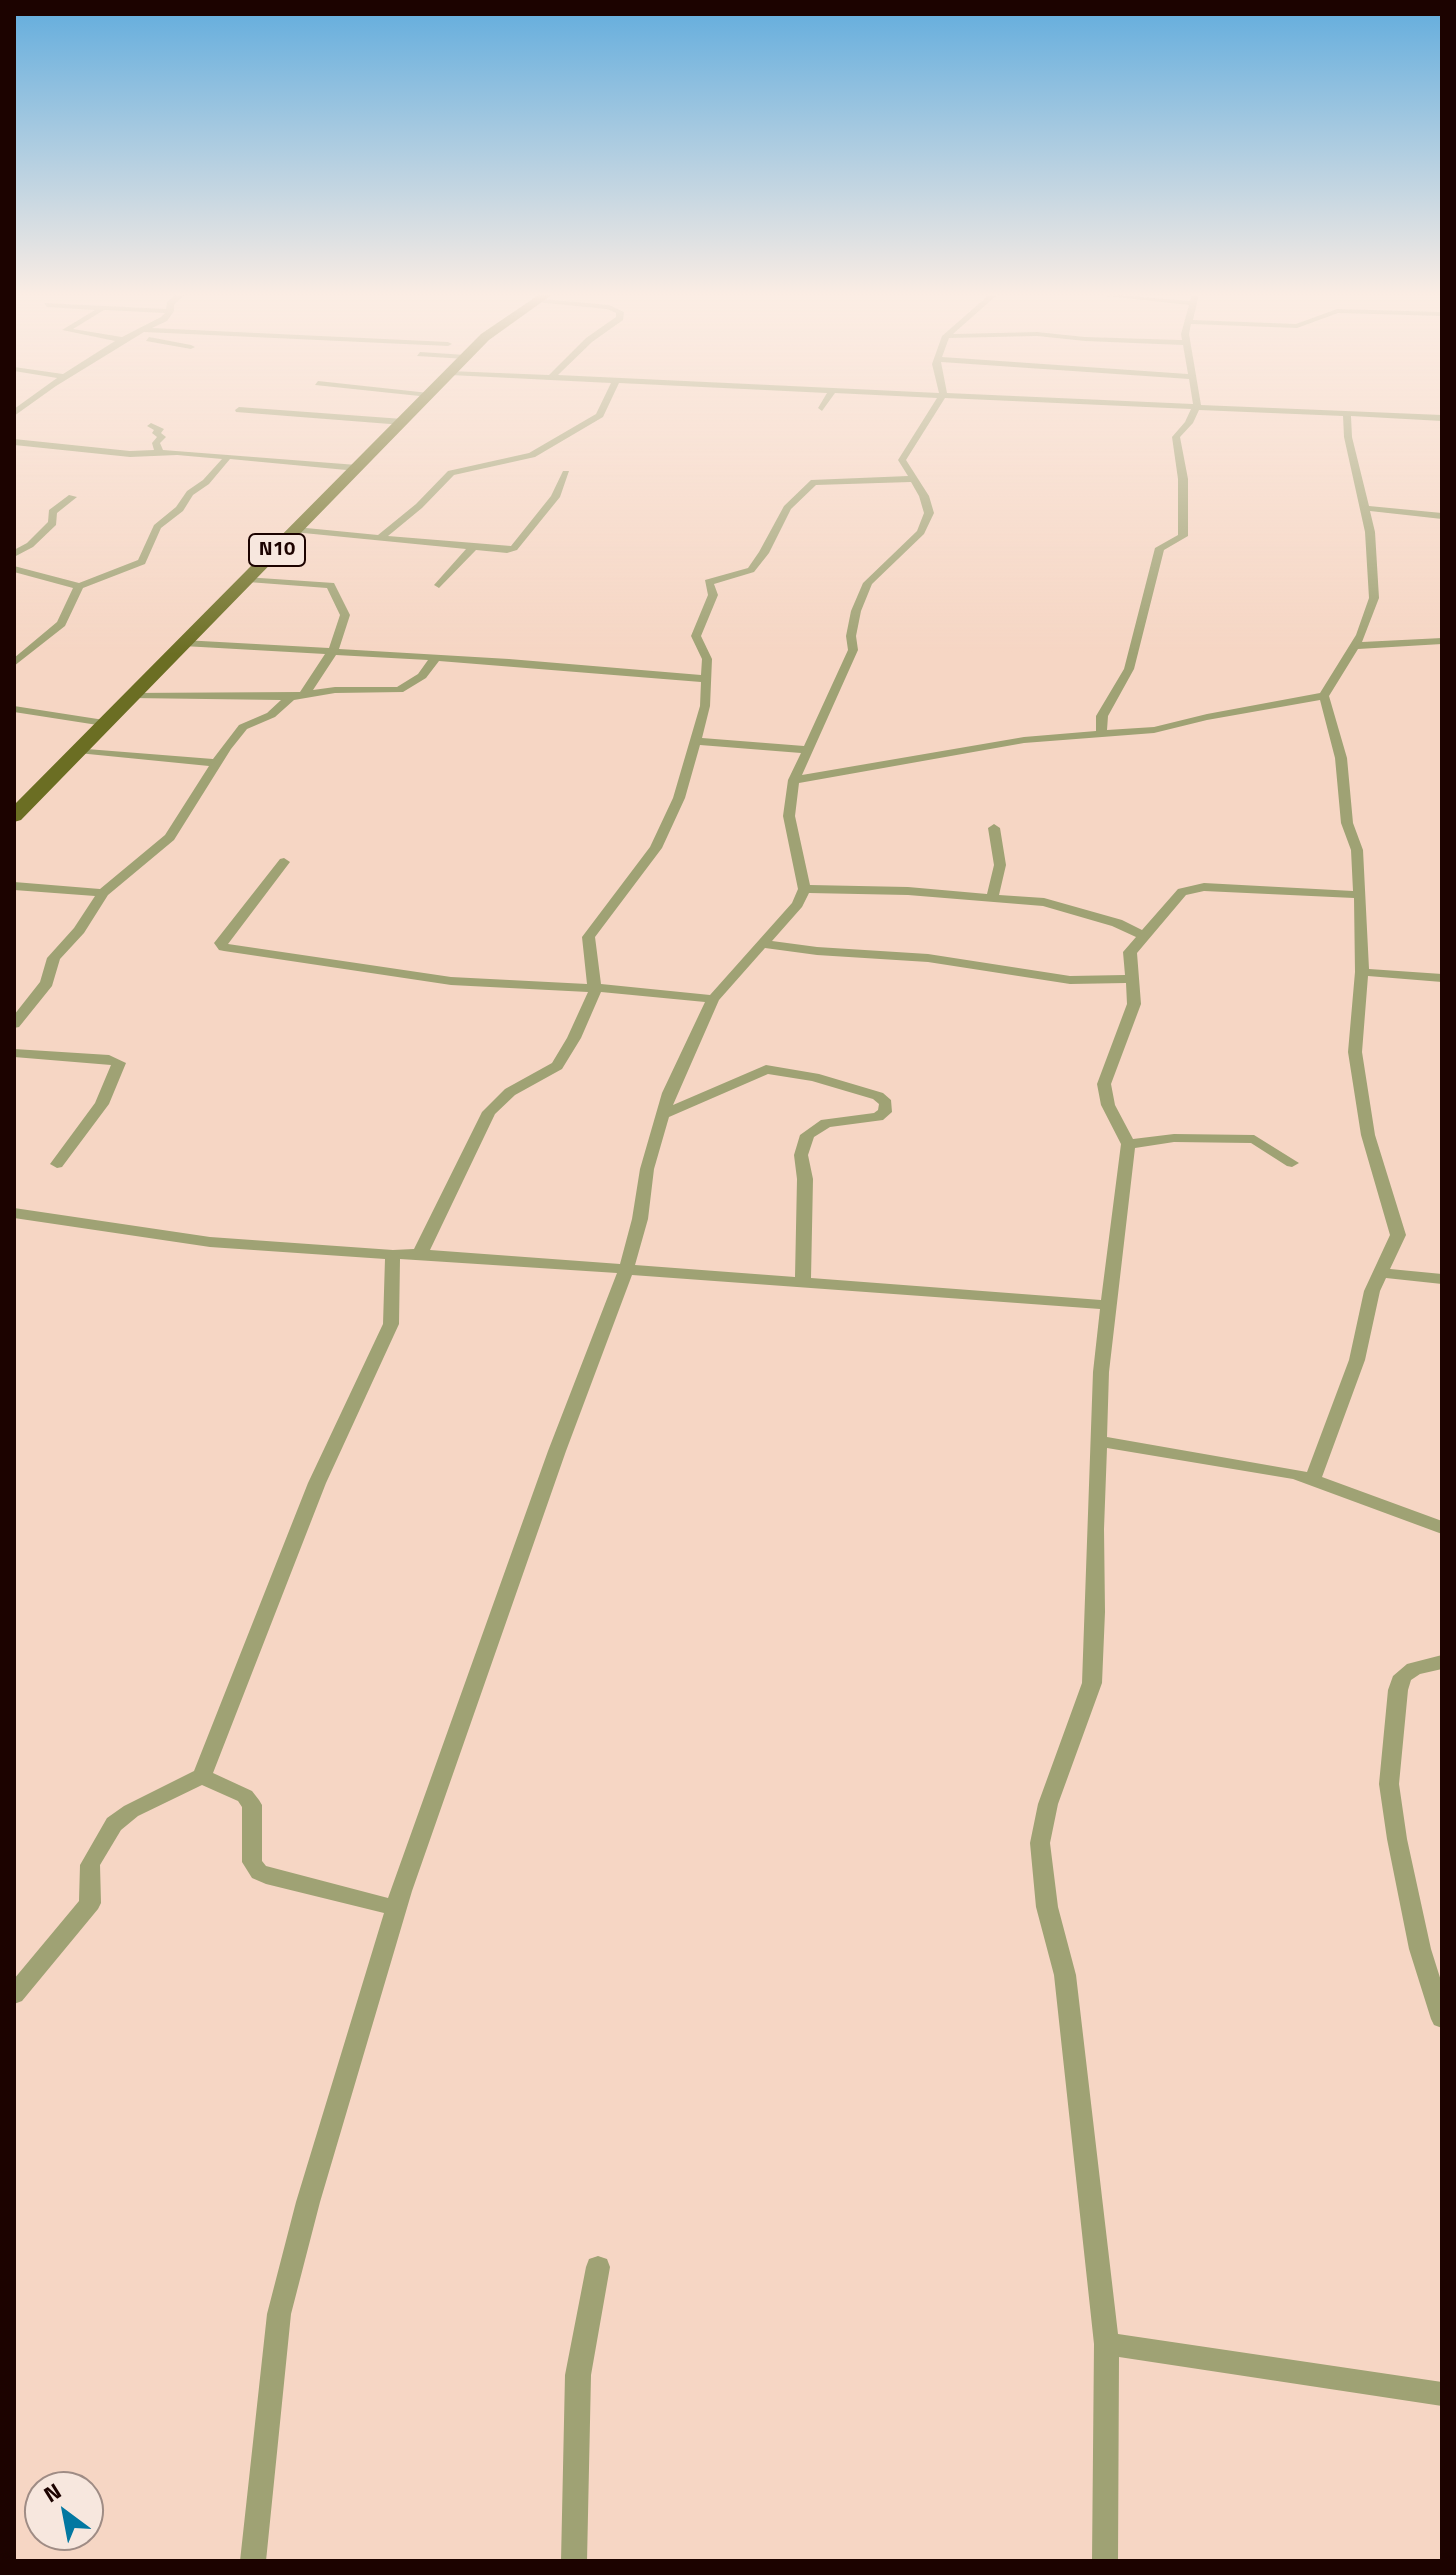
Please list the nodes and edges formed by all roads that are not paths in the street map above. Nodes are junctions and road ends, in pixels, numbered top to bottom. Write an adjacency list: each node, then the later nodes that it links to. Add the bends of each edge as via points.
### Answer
1 (296, 414): 9 (street)
2 (411, 414): 9 (main road, N10)
3 (600, 414): 23 (street, via 526,458 451,473)
4 (930, 414): 18 (street, via 902,457)
5 (1193, 414): 42 (street, via 1176,437 1183,479 1183,536 1160,548 1129,669 1102,716)
6 (1347, 414): 20 (street)
7 (1369, 414): 8 (street)
8 (1442, 418)
9 (403, 422): 16 (main road, N10)
10 (151, 426): 12 (street, via 160,429 156,434 162,437 155,445)
11 (14, 442): 13 (street)
12 (159, 452): 13 (street); 14 (street)
13 (135, 455): 15 (street)
14 (226, 459): 16 (street); 29 (street, via 157,527 142,562)
15 (128, 464)
16 (357, 468): 22 (main road, N10)
17 (566, 473): 24 (street, via 555,497 514,548)
18 (914, 479): 36 (street, via 814,482 787,508 751,570 709,582 713,595 696,636 707,659); 45 (street, via 929,513 921,532 868,583 856,611 853,650)
19 (72, 497): 25 (street, via 52,512 53,523)
20 (1365, 508): 21 (street); 32 (street, via 1374,598)
21 (1442, 516)
22 (296, 530): 23 (street); 27 (main road, N10)
23 (380, 538): 24 (street)
24 (473, 547): 28 (street)
25 (14, 554)
26 (14, 569): 29 (street)
27 (248, 579): 31 (main road, N10); 33 (street, via 333,587 345,615)
28 (439, 585)
29 (79, 586): 35 (street, via 61,624)
30 (1442, 641): 32 (street)
31 (183, 643): 33 (street); 37 (main road, N10)
32 (1353, 646): 39 (street)
33 (333, 651): 34 (street); 38 (street)
34 (435, 659): 36 (street); 38 (street, via 422,676 399,690)
35 (14, 663)
36 (706, 679): 43 (street)
37 (131, 695): 38 (street); 41 (main road, N10)
38 (297, 696): 46 (street, via 243,727)
39 (1324, 696): 42 (street, via 1154,730); 54 (street, via 1341,758)
40 (14, 709): 41 (street)
41 (104, 723): 44 (main road, N10)
42 (1101, 734): 47 (street, via 1009,742)
43 (696, 741): 45 (street); 61 (street, via 679,798 656,848 588,937)
44 (78, 750): 46 (street); 48 (main road, N10)
45 (809, 750): 47 (street)
46 (217, 763): 53 (street, via 170,837)
47 (794, 780): 52 (street, via 789,816)
48 (15, 814)
49 (994, 828): 55 (street, via 1000,865)
50 (284, 862): 61 (street, via 226,935 224,947 451,981)
51 (14, 886): 53 (street)
52 (804, 889): 55 (street); 57 (street, via 798,904)
53 (103, 893): 63 (street, via 54,958 47,983)
54 (1360, 895): 56 (street, via 1189,889); 58 (street)
55 (992, 897): 56 (street, via 1044,902)
56 (1143, 935): 60 (street, via 1130,952)
57 (762, 944): 60 (street, via 928,958 1070,980); 62 (street)
58 (1362, 972): 59 (street); 73 (street, via 1355,1052 1368,1135 1398,1235)
59 (1442, 978)
60 (1132, 979): 66 (street, via 1134,1004 1104,1090)
61 (595, 990): 62 (street); 70 (street, via 557,1066 510,1092 489,1112)
62 (713, 999): 65 (street)
63 (14, 1024)
64 (14, 1053): 68 (street, via 119,1063 102,1104)
65 (662, 1115): 72 (street); 75 (street, via 766,1069 814,1077 886,1103 878,1117 826,1123 807,1135 801,1155)
66 (1128, 1144): 67 (street, via 1174,1138 1254,1139); 76 (street)
67 (1292, 1163)
68 (57, 1164)
69 (14, 1213): 71 (street, via 210,1242)
70 (420, 1254): 71 (street); 72 (street)
71 (393, 1255): 81 (street, via 391,1324 317,1483)
72 (626, 1270): 75 (street); 82 (street)
73 (1380, 1273): 74 (street); 78 (street, via 1357,1360)
74 (1442, 1279)
75 (803, 1282): 76 (street)
76 (1106, 1305): 77 (street)
77 (1099, 1441): 78 (street); 86 (street, via 1092,1683 1048,1804 1040,1843 1047,1907 1065,1975)
78 (1313, 1478): 79 (street)
79 (1442, 1528)
80 (1442, 1662): 84 (street, via 1403,1676 1389,1784 1420,1949)
81 (202, 1776): 82 (street, via 245,1796 252,1805 252,1862 259,1872); 83 (street, via 114,1824 90,1865 90,1903)
82 (397, 1908): 88 (street, via 279,2314)
83 (14, 1995)
84 (1442, 2019)
85 (598, 2267): 89 (street, via 578,2375)
86 (1107, 2344): 87 (street); 90 (street)
87 (1442, 2394)
88 (253, 2561)
89 (574, 2561)
90 (1105, 2561)

